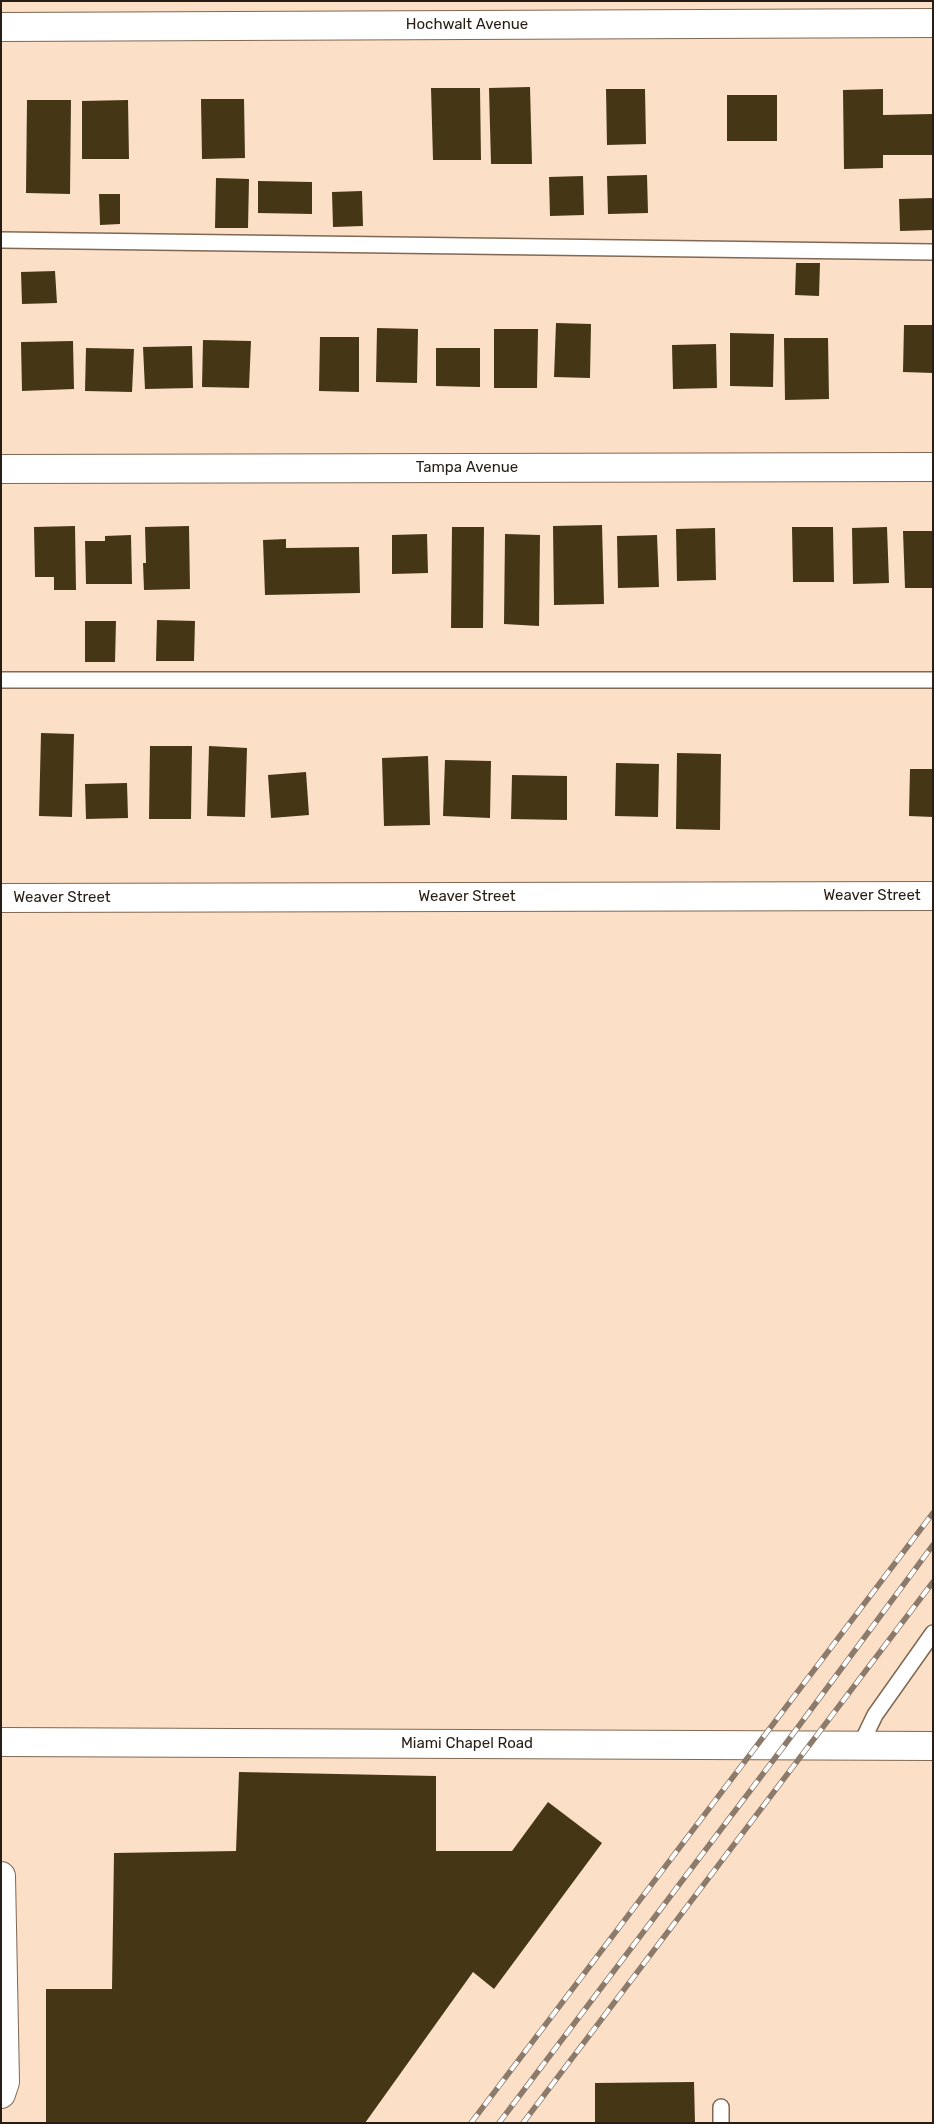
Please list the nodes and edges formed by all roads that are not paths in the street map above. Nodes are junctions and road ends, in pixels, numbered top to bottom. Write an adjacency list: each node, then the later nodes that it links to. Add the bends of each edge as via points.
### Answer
1 (933, 23): 2 (street, Hochwalt Avenue)
2 (1, 27)
3 (1, 240): 4 (lane)
4 (933, 252)
5 (933, 467): 6 (street, Tampa Avenue)
6 (1, 469)
7 (1, 680): 8 (lane)
8 (933, 680)
9 (933, 896): 10 (street, Weaver Street)
10 (1, 898)
11 (933, 1633): 13 (lane, via 875,1715)
12 (1, 1742): 13 (street, Miami Chapel Road)
13 (860, 1746): 14 (street, Miami Chapel Road)
14 (933, 1746)
15 (1, 1876): 16 (street, via 5,2082)
16 (1, 2094)
17 (721, 2107): 18 (lane)
18 (721, 2123)

